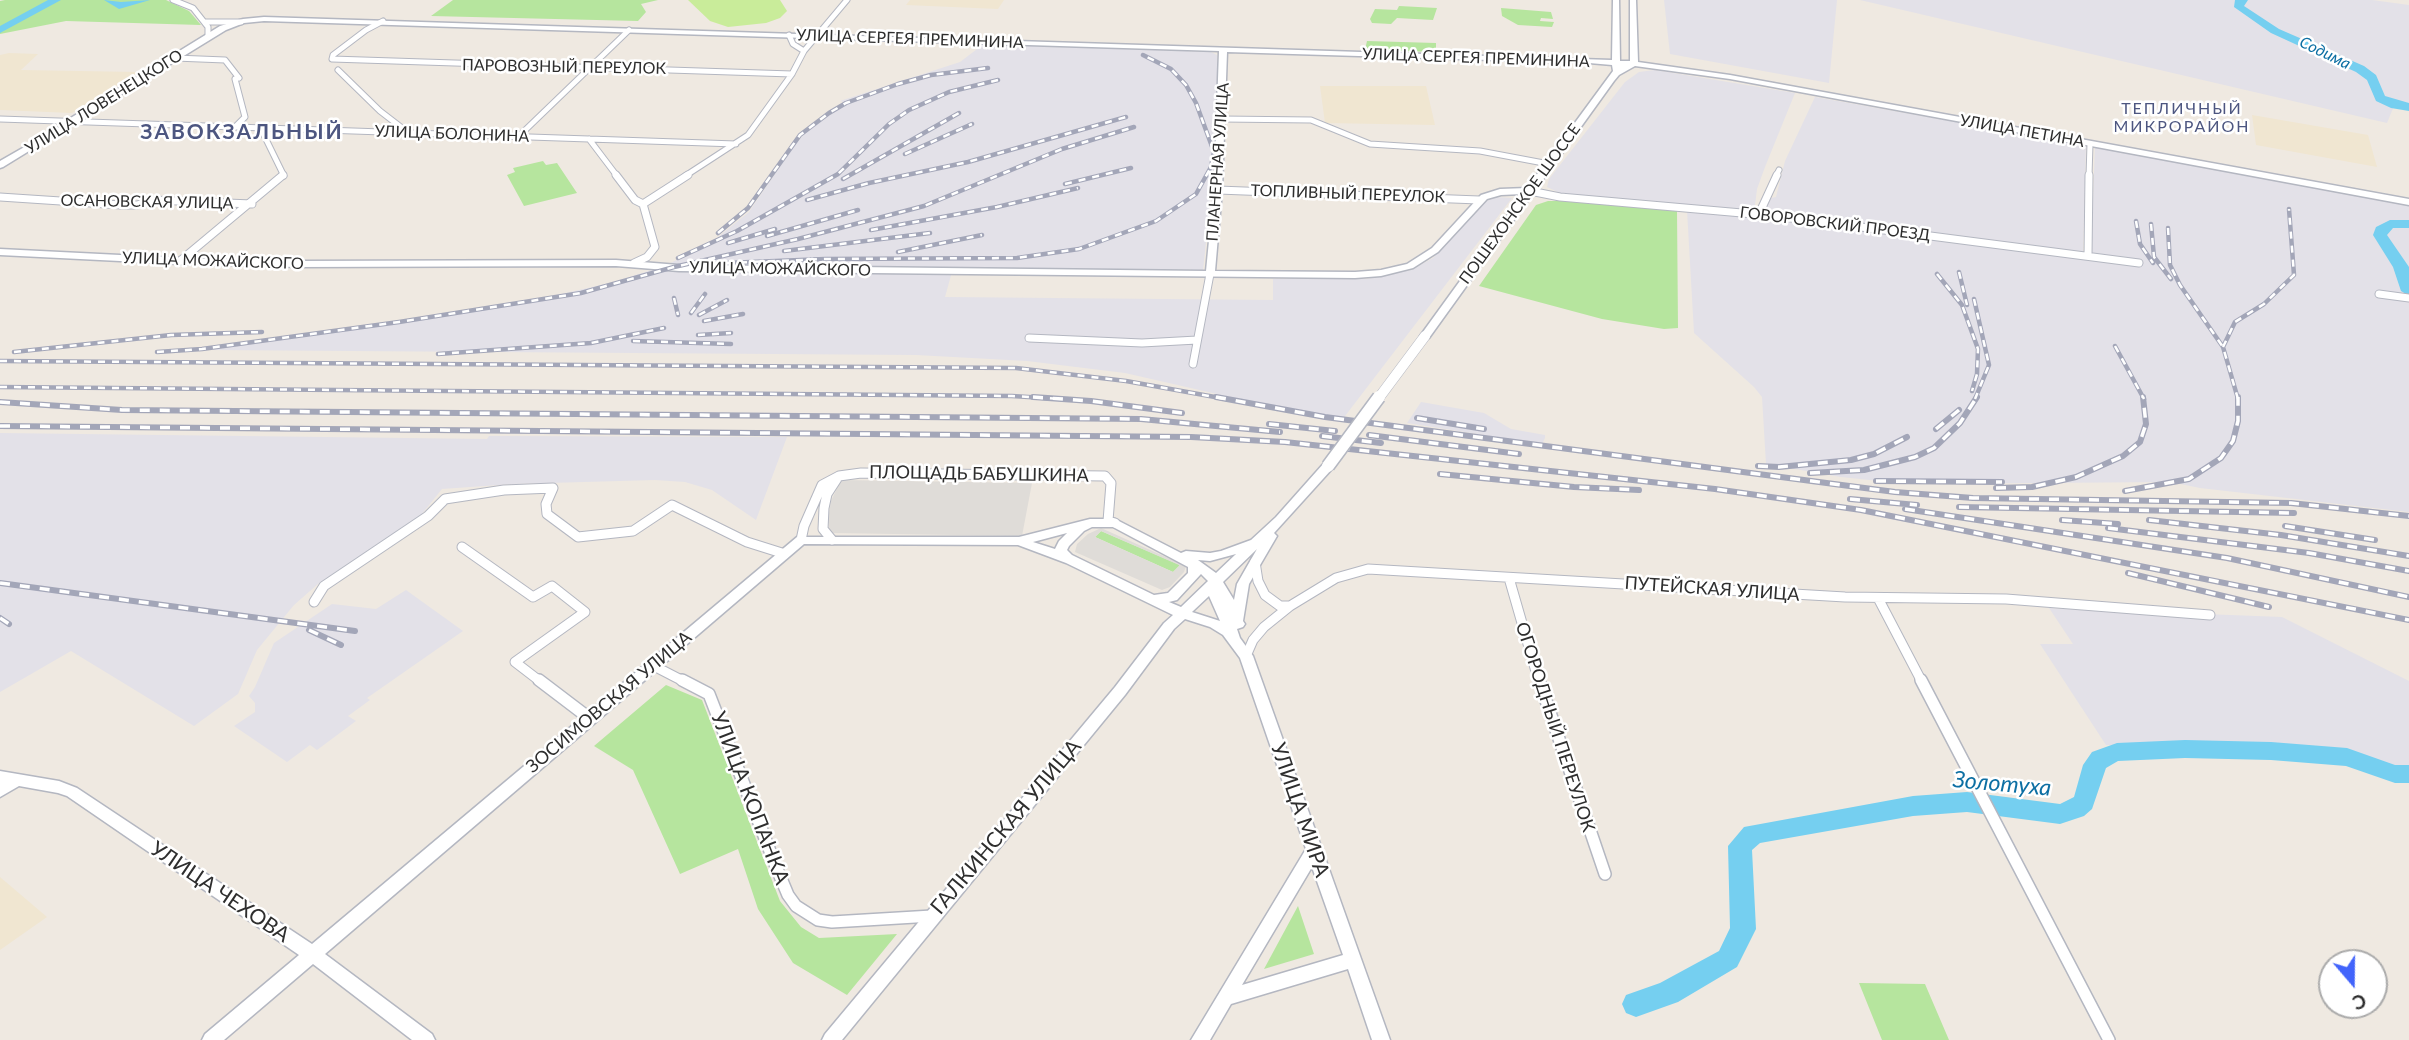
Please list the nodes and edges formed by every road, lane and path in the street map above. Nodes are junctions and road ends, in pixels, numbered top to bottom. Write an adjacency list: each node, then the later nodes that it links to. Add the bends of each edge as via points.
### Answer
1 (173, 0): 9 (street, via 193,8)
2 (847, 0): 12 (street)
3 (1616, 0): 5 (street)
4 (1633, 0): 6 (street)
5 (1616, 12): 6 (street); 17 (street)
6 (1633, 14): 18 (street)
7 (243, 21): 8 (street, УЛИЦА СЕРГЕЯ ПРЕМИНИНА); 9 (street); 13 (main road, УЛИЦА СЕРГЕЯ ПРЕМИНИНА)
8 (383, 21): 10 (street, УЛИЦА СЕРГЕЯ ПРЕМИНИНА); 19 (street, ПАРОВОЗНЫЙ ПЕРЕУЛОК, via 331,58)
9 (205, 22): 13 (street)
10 (629, 30): 11 (street, УЛИЦА СЕРГЕЯ ПРЕМИНИНА); 19 (street)
11 (789, 36): 12 (street, УЛИЦА СЕРГЕЯ ПРЕМИНИНА); 15 (street)
12 (816, 36): 14 (street, УЛИЦА СЕРГЕЯ ПРЕМИНИНА); 15 (street)
13 (208, 37): 16 (street, УЛИЦА ЛОВЕНЕЦКОГО)
14 (1223, 50): 17 (street, УЛИЦА СЕРГЕЯ ПРЕМИНИНА); 24 (street, ПЛАНЕРНАЯ УЛИЦА)
15 (804, 51): 21 (street)
16 (176, 58): 25 (street, УЛИЦА ЛОВЕНЕЦКОГО); 26 (street, via 225,60 237,79 245,117)
17 (1615, 62): 18 (street); 22 (street)
18 (1634, 64): 22 (main road, ПОШЕХОНСКОЕ ШОССЕ); 32 (street, УЛИЦА ПЕТИНА, via 1730,77)
19 (589, 68): 21 (street, ПАРОВОЗНЫЙ ПЕРЕУЛОК); 29 (street)
20 (338, 70): 28 (street)
21 (792, 74): 31 (street, via 754,128)
22 (1616, 74): 33 (main road, ПОШЕХОНСКОЕ ШОССЕ)
23 (0, 119): 25 (street, УЛИЦА БОЛОНИНА)
24 (1222, 119): 33 (street, via 1311,120 1370,144 1480,151); 36 (street, ПЛАНЕРНАЯ УЛИЦА)
25 (70, 123): 26 (street, УЛИЦА БОЛОНИНА); 34 (street, УЛИЦА ЛОВЕНЕЦКОГО)
26 (236, 126): 27 (street, УЛИЦА БОЛОНИНА)
27 (260, 127): 28 (street, УЛИЦА БОЛОНИНА); 41 (street, via 284,176)
28 (406, 131): 29 (street, УЛИЦА БОЛОНИНА)
29 (519, 136): 30 (street, УЛИЦА БОЛОНИНА)
30 (589, 139): 31 (street, УЛИЦА БОЛОНИНА); 42 (street)
31 (736, 144): 42 (street)
32 (2090, 144): 40 (street, УЛИЦА ПЕТИНА); 45 (street)
33 (1549, 164): 37 (street, ПОШЕХОНСКОЕ ШОССЕ)
34 (0, 165)
35 (1779, 170): 43 (street)
36 (1218, 190): 39 (street, ТОПЛИВНЫЙ ПЕРЕУЛОК); 49 (street, ПЛАНЕРНАЯ УЛИЦА)
37 (1530, 191): 39 (street, via 1492,194); 43 (street, ГОВОРОВСКИЙ ПРОЕЗД); 56 (street, ПОШЕХОНСКОЕ ШОССЕ, bridge, via 1328,466)
38 (0, 197): 41 (street, ОСАНОВСКАЯ УЛИЦА, via 121,205 153,200)
39 (1479, 200): 49 (street, УЛИЦА МОЖАЙСКОГО, via 1428,256 1399,270 1355,275)
40 (2409, 202)
41 (252, 204): 46 (street)
42 (643, 205): 47 (street, via 655,247)
43 (1759, 214): 45 (street, ГОВОРОВСКИЙ ПРОЕЗД)
44 (0, 252): 46 (street, УЛИЦА МОЖАЙСКОГО)
45 (2088, 256): 48 (street, ГОВОРОВСКИЙ ПРОЕЗД)
46 (180, 261): 47 (street, УЛИЦА МОЖАЙСКОГО)
47 (634, 263): 49 (street, УЛИЦА МОЖАЙСКОГО, via 679,268)
48 (2139, 263)
49 (1210, 274): 53 (street)
50 (2379, 295): 51 (street)
51 (2405, 298)
52 (1029, 338): 53 (street, via 1142,343)
53 (1197, 340): 54 (street)
54 (1193, 364)
55 (839, 476): 57 (street, ПЛОЩАДЬ БАБУШКИНА, via 1105,476 1111,483); 59 (street, via 818,489); 60 (street, via 824,509 824,529)
56 (1280, 520): 63 (street, via 1248,545 1223,555 1195,557); 67 (street); 69 (street, ГАЛКИНСКАЯ УЛИЦА)
57 (1112, 522): 58 (street); 63 (street)
58 (1090, 523): 61 (street); 65 (street, via 1063,544 1061,550)
59 (802, 540): 60 (street); 64 (street, ЗОСИМОВСКАЯ УЛИЦА)
60 (832, 540): 61 (street)
61 (1018, 541): 65 (street)
62 (462, 547): 80 (street, via 533,597 552,586 585,612 515,662)
63 (1172, 552): 66 (street)
64 (785, 554): 72 (street, via 747,542 672,505 633,531 578,537 547,514 553,488 504,490 445,499 428,516 324,586); 79 (street, ЗОСИМОВСКАЯ УЛИЦА)
65 (1069, 559): 71 (street)
66 (1192, 561): 69 (street); 71 (street, via 1194,575 1172,597)
67 (1255, 562): 73 (street, via 1265,595 1280,606); 76 (street, via 1243,584)
68 (1509, 578): 70 (street, ПУТЕЙСКАЯ УЛИЦА); 73 (street, ПУТЕЙСКАЯ УЛИЦА, via 1368,569 1336,578); 85 (street, ОГОРОДНЫЙ ПЕРЕУЛОК, via 1529,653)
69 (1217, 581): 74 (street, ГАЛКИНСКАЯ УЛИЦА); 76 (street); 77 (street, via 1214,593)
70 (1878, 598): 75 (street, ПУТЕЙСКАЯ УЛИЦА, via 2006,599); 95 (street)
71 (1151, 599): 74 (street)
72 (314, 602)
73 (1290, 606): 78 (street, ПУТЕЙСКАЯ УЛИЦА, via 1264,627)
74 (1181, 613): 77 (street, УЛИЦА МИРА, via 1215,624); 86 (street, ГАЛКИНСКАЯ УЛИЦА)
75 (2210, 615)
76 (1238, 624): 78 (street)
77 (1236, 641): 78 (street, УЛИЦА МИРА)
78 (1245, 656): 84 (street, УЛИЦА МИРА)
79 (652, 665): 80 (street, ЗОСИМОВСКАЯ УЛИЦА); 86 (street, УЛИЦА КОПАНКА, via 709,694 796,906 812,917 832,922)
80 (589, 719): 87 (street, ЗОСИМОВСКАЯ УЛИЦА)
81 (0, 777): 82 (street, УЛИЦА ЧЕХОВА)
82 (17, 780): 83 (main road); 87 (street, УЛИЦА ЧЕХОВА, via 72,792)
83 (0, 791)
84 (1313, 852): 88 (street, УЛИЦА МИРА); 89 (street)
85 (1605, 874)
86 (932, 916): 92 (street, ГАЛКИНСКАЯ УЛИЦА)
87 (311, 953): 90 (street, ЗОСИМОВСКАЯ УЛИЦА); 91 (street, УЛИЦА ЧЕХОВА)
88 (1353, 960): 89 (main road); 94 (street, УЛИЦА МИРА)
89 (1227, 997): 93 (street)
90 (211, 1040)
91 (425, 1040)
92 (831, 1040)
93 (1200, 1040)
94 (1381, 1040)
95 (2109, 1040)

